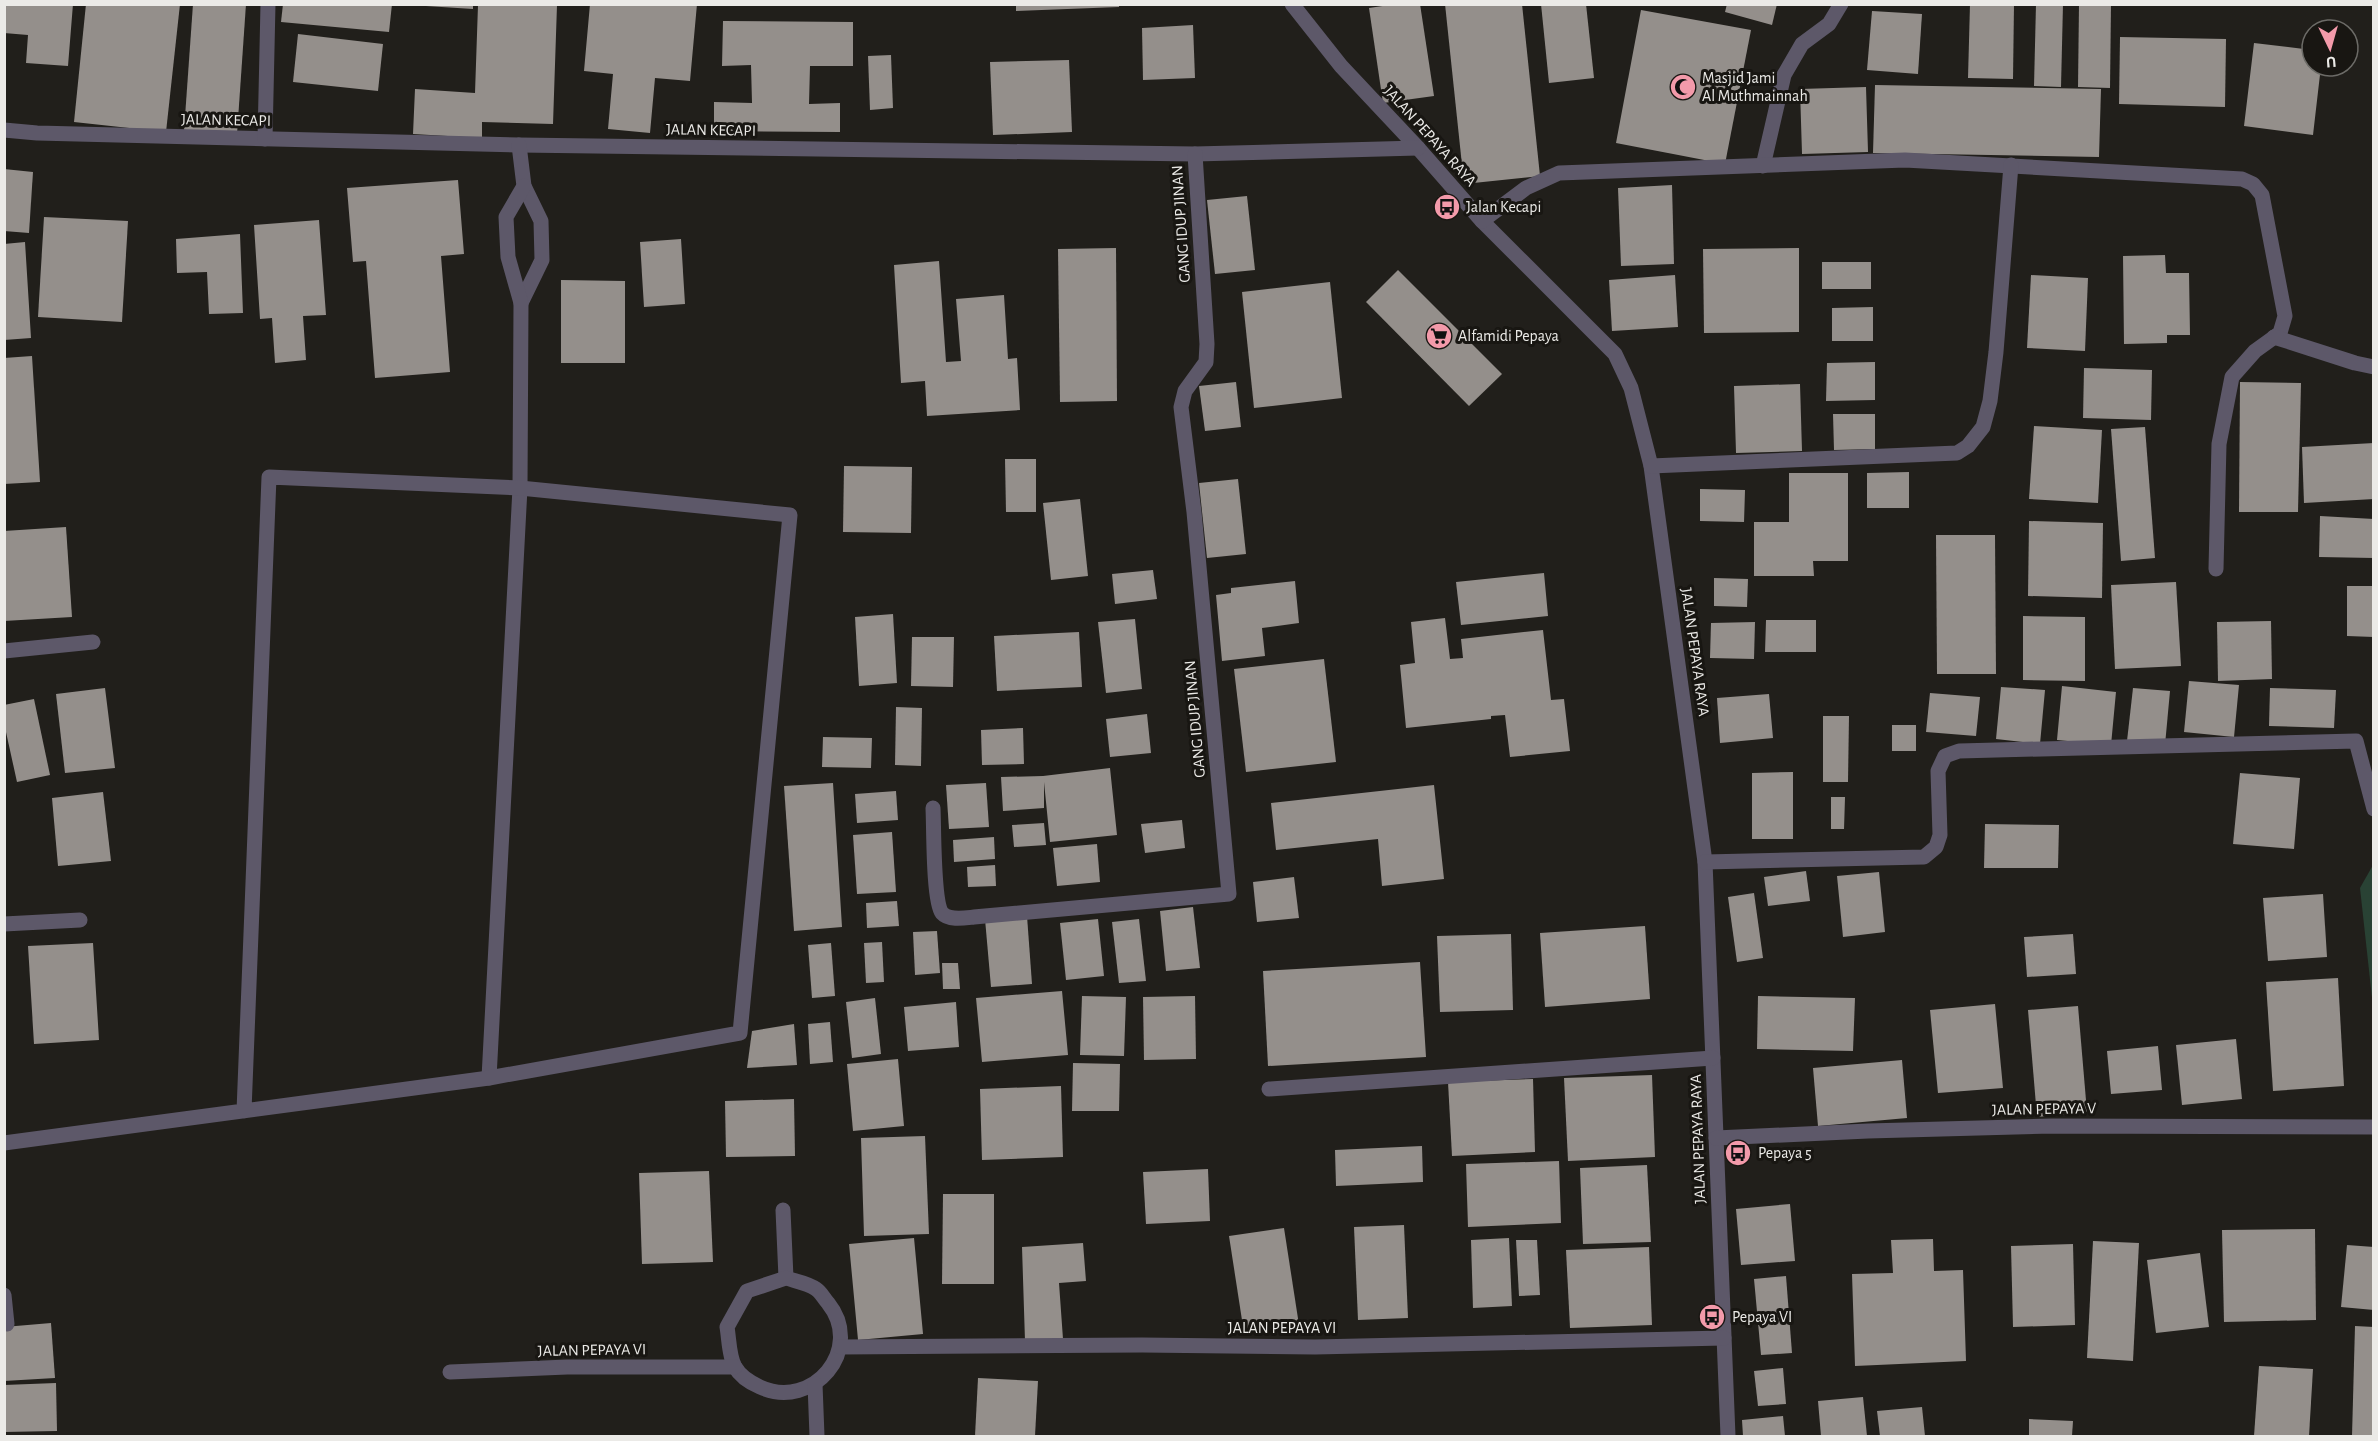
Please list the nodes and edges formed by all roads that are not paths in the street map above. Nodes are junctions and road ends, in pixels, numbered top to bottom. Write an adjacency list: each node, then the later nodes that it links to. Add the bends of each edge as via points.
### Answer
1 (268, 4): 5 (street)
2 (1292, 4): 7 (street, JALAN PEPAYA RAYA, via 1341,66)
3 (1841, 4): 10 (street, via 1829,24 1802,44 1784,75)
4 (4, 130): 5 (street, JALAN KECAPI)
5 (266, 139): 6 (street, JALAN KECAPI)
6 (519, 145): 8 (street, JALAN KECAPI); 11 (street)
7 (1418, 148): 8 (street, JALAN KECAPI); 12 (street, JALAN PEPAYA RAYA)
8 (1195, 154): 21 (street, GANG IDUP JINAN, via 1208,344 1206,362 1185,391 1181,406 1230,894 974,917 946,916 941,911 937,889)
9 (2011, 165): 10 (street, via 1905,160); 14 (street, via 2242,179 2253,184 2262,195 2285,316 2280,333); 16 (street, via 1990,401 1983,427 1968,446 1957,453)
10 (1763, 166): 12 (street, via 1559,173 1527,189)
11 (524, 186): 13 (street, via 506,217 508,257); 13 (street, via 541,221 542,261)
12 (1482, 222): 16 (street, JALAN PEPAYA RAYA, via 1615,354 1631,388)
13 (521, 303): 17 (street)
14 (2274, 337): 15 (street); 18 (street, via 2232,377 2219,444)
15 (2373, 367)
16 (1652, 466): 23 (street, JALAN PEPAYA RAYA)
17 (520, 488): 27 (street); 27 (street, via 790,515 740,1033); 29 (street, via 269,477)
18 (2216, 569)
19 (93, 642): 20 (street)
20 (4, 651)
21 (933, 808)
22 (2373, 809): 23 (street, via 2356,741 1959,752 1945,756 1938,771 1940,835 1936,847 1924,857)
23 (1705, 862): 26 (street, JALAN PEPAYA RAYA)
24 (80, 920): 25 (street)
25 (4, 924)
26 (1713, 1058): 28 (street); 31 (street, JALAN PEPAYA RAYA)
27 (489, 1078): 29 (street)
28 (1269, 1089)
29 (244, 1111): 32 (street)
30 (2373, 1126): 31 (street, JALAN PEPAYA V, via 2052,1126)
31 (1716, 1138): 37 (street, JALAN PEPAYA RAYA)
32 (4, 1143)
33 (783, 1210): 34 (street)
34 (786, 1278): 38 (street, via 817,1289 837,1315); 39 (street, via 747,1291 727,1327)
35 (4, 1295): 36 (street)
36 (7, 1324)
37 (1724, 1338): 38 (street, JALAN PEPAYA VI, via 1304,1347); 43 (street, JALAN PEPAYA RAYA)
38 (840, 1347): 41 (street, via 832,1368)
39 (735, 1367): 40 (street, JALAN PEPAYA VI); 41 (street, via 750,1383 771,1392 794,1392)
40 (450, 1372)
41 (815, 1384): 42 (street)
42 (818, 1437)
43 (1728, 1437)

